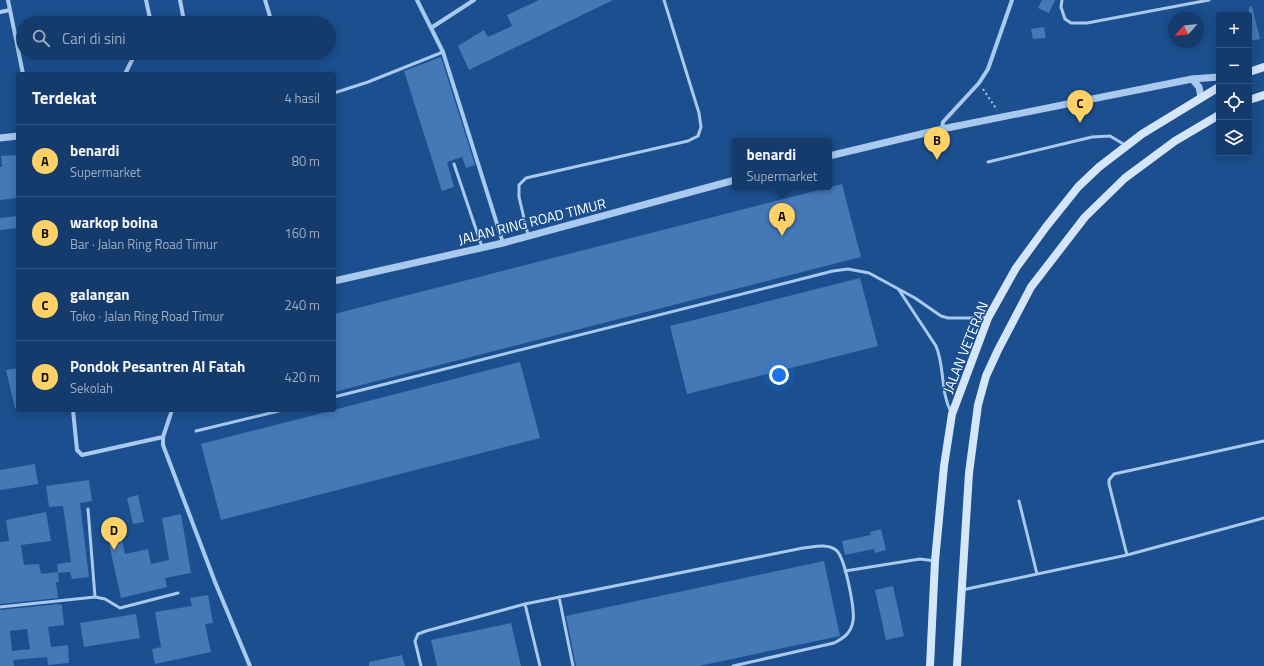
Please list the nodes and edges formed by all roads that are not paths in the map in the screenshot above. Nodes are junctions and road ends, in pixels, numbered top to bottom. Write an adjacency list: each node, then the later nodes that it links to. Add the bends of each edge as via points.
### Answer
1 (8, 0): 11 (street)
2 (146, 0): 13 (street)
3 (180, 0): 14 (street)
4 (265, 0): 15 (street)
5 (418, 0): 16 (street)
6 (474, 0): 16 (street)
7 (664, 0): 41 (lane, via 699,114 701,127 698,136 688,141 526,178 519,185 519,197)
8 (1012, 0): 33 (street, via 988,69 979,83 943,122)
9 (1062, 0): 10 (lane, via 1064,19 1072,23 1087,23)
10 (1209, 0)
11 (10, 10): 12 (street); 17 (street)
12 (0, 12)
13 (149, 16)
14 (183, 16)
15 (270, 16)
16 (431, 28): 18 (street)
17 (16, 40)
18 (443, 52): 28 (lane); 42 (street)
19 (20, 60): 23 (street)
20 (132, 60): 24 (street)
21 (1264, 67): 22 (main road)
22 (1252, 71)
23 (23, 72)
24 (126, 72)
25 (1216, 77): 26 (street)
26 (1192, 79): 30 (street, via 1199,87); 33 (street)
27 (1216, 89): 30 (main road, JALAN VETERAN)
28 (336, 92)
29 (1264, 95): 31 (main road)
30 (1200, 97): 36 (main road, JALAN VETERAN)
31 (1252, 99)
32 (1216, 117): 62 (main road, via 1175,140 1125,178 1071,234 1031,287 986,376 978,406 969,473)
33 (942, 129): 37 (street)
34 (16, 136): 35 (street)
35 (0, 138)
36 (1126, 146): 38 (lane, via 1110,136 1092,137); 46 (main road, JALAN VETERAN, via 1099,167 1063,205 1016,268)
37 (832, 155)
38 (988, 162)
39 (454, 164): 43 (lane)
40 (732, 181): 41 (street, JALAN RING ROAD TIMUR)
41 (528, 237): 42 (street, JALAN RING ROAD TIMUR)
42 (503, 243): 43 (street, JALAN RING ROAD TIMUR)
43 (482, 248): 44 (street, JALAN RING ROAD TIMUR)
44 (336, 281)
45 (898, 288): 46 (lane, via 941,316 956,319); 47 (lane, via 869,272 833,271); 51 (lane, via 932,338 940,355 945,396)
46 (988, 318): 51 (main road, JALAN VETERAN)
47 (336, 396)
48 (73, 412): 53 (street, via 77,450 82,455)
49 (171, 412): 53 (street)
50 (276, 412): 52 (lane)
51 (952, 414): 59 (main road, JALAN VETERAN)
52 (196, 431)
53 (163, 437): 68 (street, via 163,445 173,474)
54 (1264, 441): 58 (lane, via 1114,474 1109,484)
55 (1019, 501): 61 (lane)
56 (88, 509): 64 (lane)
57 (1264, 518): 58 (lane)
58 (1127, 555): 61 (lane)
59 (935, 561): 60 (lane, via 920,559); 73 (main road, JALAN VETERAN)
60 (845, 571): 65 (lane, via 838,552 821,546); 72 (lane, via 854,613 847,635 834,643)
61 (1037, 574): 62 (lane)
62 (960, 590): 74 (main road)
63 (178, 593): 64 (lane, via 120,608 105,599)
64 (95, 597): 67 (lane)
65 (559, 597): 66 (lane); 71 (lane)
66 (526, 604): 69 (lane, via 418,634 415,640); 70 (lane)
67 (0, 607)
68 (250, 666)
69 (421, 666)
70 (540, 666)
71 (573, 666)
72 (733, 666)
73 (930, 666)
74 (957, 666)

